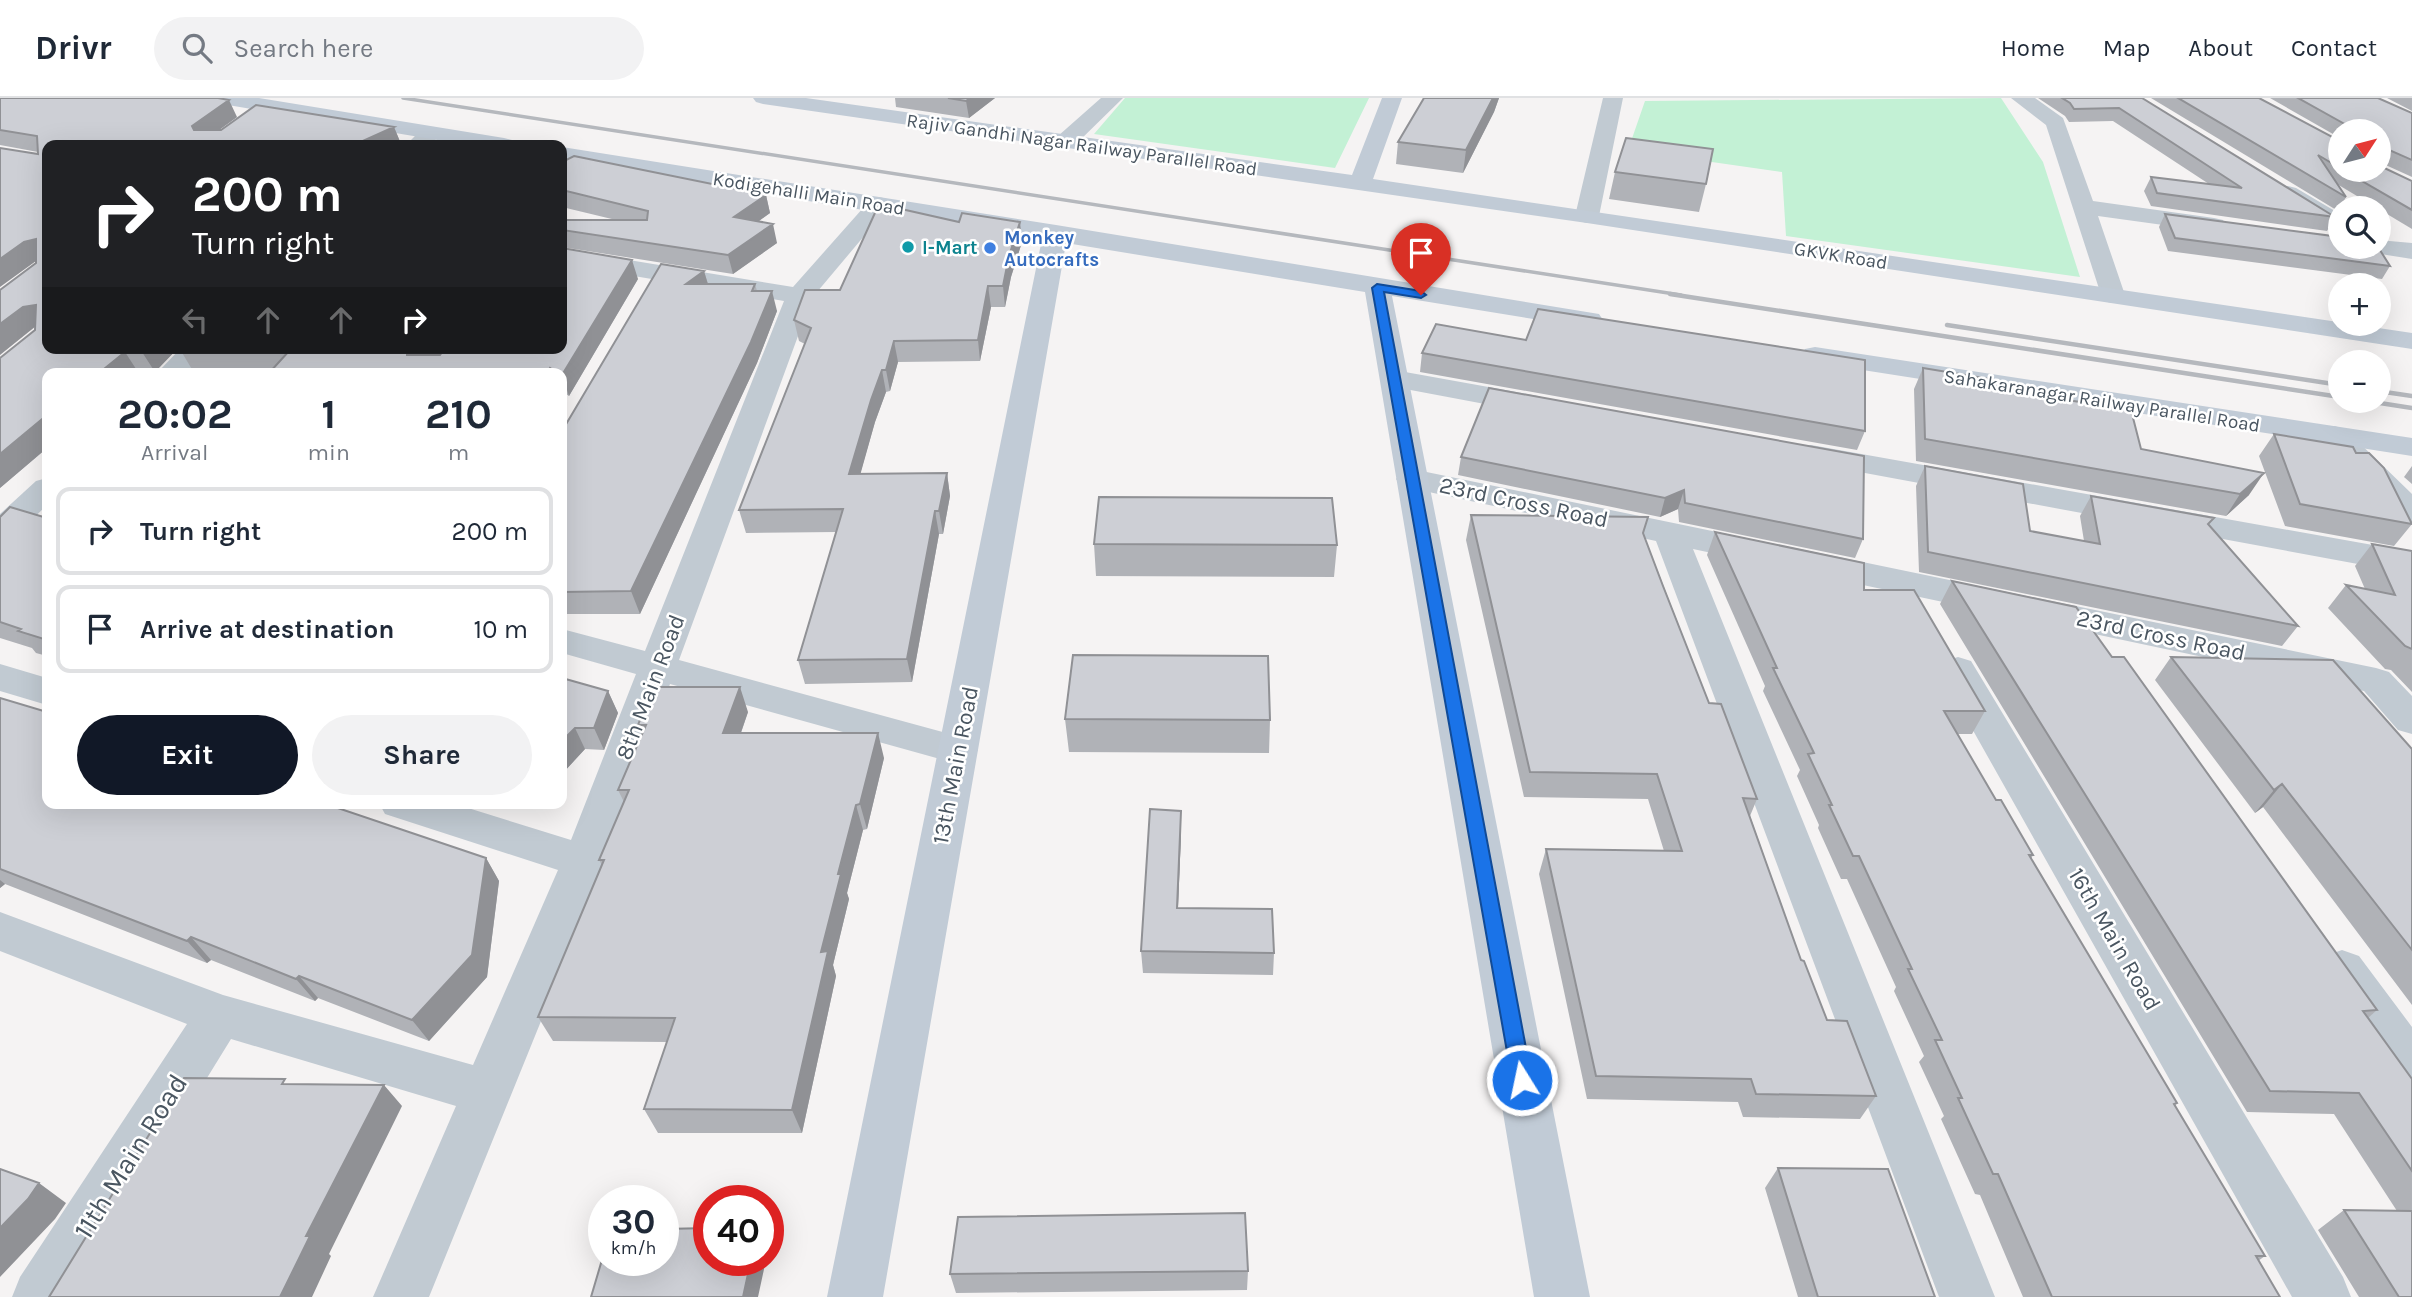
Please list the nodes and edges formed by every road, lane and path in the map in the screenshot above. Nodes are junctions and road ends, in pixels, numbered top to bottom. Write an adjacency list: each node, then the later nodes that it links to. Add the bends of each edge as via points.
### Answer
1 (222, 98): 7 (street)
2 (762, 98): 10 (street, Rajiv Gandhi Nagar Railway Parallel Road)
3 (1113, 98): 10 (street)
4 (1392, 98): 13 (street)
5 (1613, 98): 16 (street)
6 (2021, 98): 15 (street, via 2056,122)
7 (270, 106): 8 (street); 9 (street)
8 (247, 121)
9 (423, 139)
10 (1066, 141): 13 (street, Rajiv Gandhi Nagar Railway Parallel Road)
11 (567, 155): 14 (street, Kodigehalli Main Road)
12 (2270, 183): 17 (street)
13 (1360, 184): 16 (street, GKVK Road)
14 (879, 204): 19 (street, Kodigehalli Main Road); 27 (street)
15 (2084, 207): 18 (street); 26 (street)
16 (1587, 216): 26 (street, GKVK Road)
17 (2328, 218)
18 (2232, 227)
19 (1056, 232): 25 (street, Kodigehalli Main Road); 52 (street, 13th Main Road)
20 (2313, 238): 21 (street)
21 (2328, 240)
22 (2391, 249): 23 (street)
23 (2412, 251)
24 (567, 258): 27 (street, via 651,284)
25 (1377, 288): 28 (street); 33 (street)
26 (2112, 295): 29 (street, GKVK Road)
27 (799, 296): 48 (street, 8th Main Road)
28 (1616, 325)
29 (2412, 341)
30 (1782, 350): 35 (street, Sahakaranagar Railway Parallel Road)
31 (192, 354): 32 (street)
32 (177, 368)
33 (1394, 379): 34 (street); 38 (street)
34 (1573, 411)
35 (2334, 435): 36 (street, Sahakaranagar Railway Parallel Road); 40 (street)
36 (2412, 447)
37 (1779, 449): 43 (street)
38 (1412, 479): 42 (street, 23rd Cross Road); 63 (street)
39 (42, 499): 41 (street)
40 (2412, 512)
41 (0, 532)
42 (1670, 532): 44 (street, 23rd Cross Road); 64 (street)
43 (2412, 563)
44 (1906, 581): 45 (street, 23rd Cross Road); 65 (street, 16th Main Road)
45 (2088, 620): 47 (street); 51 (street, 23rd Cross Road, via 2376,681)
46 (567, 642): 48 (street)
47 (2121, 664)
48 (658, 667): 52 (street); 54 (street, 8th Main Road)
49 (0, 677): 50 (street)
50 (42, 690)
51 (2412, 720)
52 (958, 750): 62 (street, 13th Main Road)
53 (419, 809): 54 (street)
54 (584, 861): 59 (street, 8th Main Road)
55 (0, 931): 57 (street)
56 (2323, 943): 58 (street)
57 (220, 1015): 59 (street); 60 (street, 11th Main Road)
58 (2412, 1066)
59 (487, 1092): 61 (street, 8th Main Road)
60 (40, 1297)
61 (401, 1297)
62 (855, 1297)
63 (1562, 1297)
64 (1967, 1297)
65 (2323, 1297)

